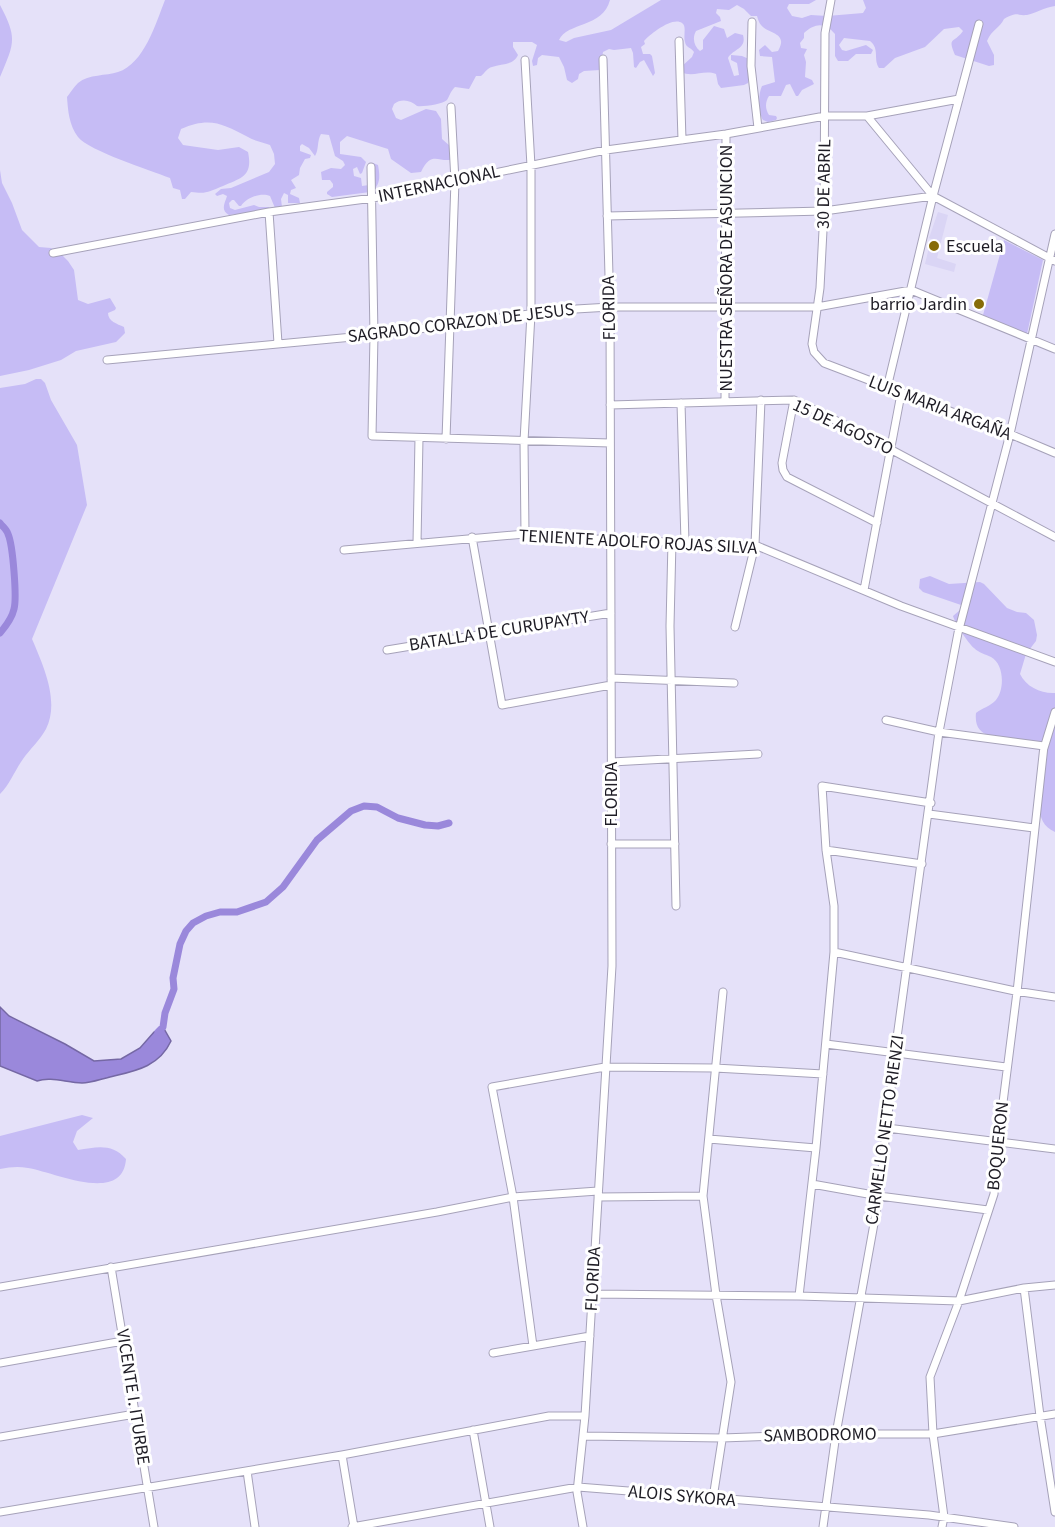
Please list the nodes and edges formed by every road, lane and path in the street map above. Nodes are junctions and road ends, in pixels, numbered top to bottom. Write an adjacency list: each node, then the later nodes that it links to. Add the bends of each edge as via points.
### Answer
1 (831, 0): 9 (street, 30 DE ABRIL, via 825,33)
2 (752, 22): 11 (street, via 751,66)
3 (979, 24): 7 (street)
4 (679, 40): 13 (street)
5 (603, 59): 14 (street, FLORIDA)
6 (525, 60): 15 (street)
7 (959, 99): 10 (street, INTERNACIONAL); 18 (street)
8 (451, 107): 17 (street)
9 (825, 116): 10 (street, INTERNACIONAL); 11 (street, INTERNACIONAL); 20 (street, 30 DE ABRIL)
10 (867, 116): 18 (street)
11 (758, 128): 12 (street, INTERNACIONAL)
12 (726, 134): 13 (street, INTERNACIONAL); 22 (street, NUESTRA SEÑORA DE ASUNCION)
13 (682, 140): 14 (street, INTERNACIONAL)
14 (606, 150): 15 (street, INTERNACIONAL); 23 (street, FLORIDA)
15 (531, 166): 17 (street, INTERNACIONAL); 31 (street)
16 (371, 167): 19 (street)
17 (455, 181): 19 (street, INTERNACIONAL); 32 (street)
18 (933, 196): 20 (street); 26 (street); 27 (street)
19 (373, 198): 21 (street, INTERNACIONAL); 33 (street)
20 (824, 211): 22 (street); 29 (street, 30 DE ABRIL)
21 (269, 212): 25 (street, INTERNACIONAL); 35 (street)
22 (726, 213): 23 (street); 28 (street, NUESTRA SEÑORA DE ASUNCION)
23 (607, 216): 30 (street, FLORIDA)
24 (1055, 234): 26 (street, CARMELLO NETTO RIENZI)
25 (53, 253)
26 (1052, 259): 34 (street, CARMELLO NETTO RIENZI)
27 (911, 290): 29 (street, SAGRADO CORAZON DE JESUS); 34 (street); 39 (street)
28 (725, 306): 29 (street, SAGRADO CORAZON DE JESUS); 30 (street, SAGRADO CORAZON DE JESUS); 43 (street, NUESTRA SEÑORA DE ASUNCION)
29 (817, 307): 38 (street, 30 DE ABRIL, via 812,344)
30 (610, 308): 31 (street, SAGRADO CORAZON DE JESUS); 45 (street, FLORIDA)
31 (531, 314): 32 (street, SAGRADO CORAZON DE JESUS); 49 (street)
32 (451, 326): 33 (street, SAGRADO CORAZON DE JESUS); 48 (street)
33 (374, 335): 35 (street, SAGRADO CORAZON DE JESUS); 47 (street, via 372,436)
34 (1032, 338): 36 (street); 46 (street, CARMELLO NETTO RIENZI)
35 (278, 343): 37 (street, SAGRADO CORAZON DE JESUS)
36 (1055, 348)
37 (107, 360)
38 (824, 363): 39 (street, LUIS MARIA ARGAÑA)
39 (887, 388): 40 (street, LUIS MARIA ARGAÑA)
40 (902, 394): 46 (street, LUIS MARIA ARGAÑA); 51 (street)
41 (761, 400): 42 (street, 15 DE AGOSTO); 43 (street, 15 DE AGOSTO); 62 (street, NUESTRA SEÑORA DE ASUNCION)
42 (794, 400): 51 (street, 15 DE AGOSTO); 54 (street, via 782,463 787,477)
43 (725, 402): 44 (street, 15 DE AGOSTO)
44 (681, 403): 45 (street, 15 DE AGOSTO); 60 (street)
45 (610, 405): 50 (street, FLORIDA)
46 (1010, 434): 52 (street, LUIS MARIA ARGAÑA); 53 (street, CARMELLO NETTO RIENZI)
47 (420, 438): 48 (street); 61 (street)
48 (446, 439): 49 (street)
49 (524, 441): 50 (street); 55 (street)
50 (610, 443): 58 (street, FLORIDA)
51 (891, 449): 53 (street, 15 DE AGOSTO); 54 (street)
52 (1055, 453)
53 (992, 503): 57 (street, 15 DE AGOSTO); 67 (street, CARMELLO NETTO RIENZI)
54 (877, 523): 64 (street)
55 (525, 534): 56 (street, TENIENTE ADOLFO ROJAS SILVA); 58 (street, TENIENTE ADOLFO ROJAS SILVA)
56 (472, 537): 61 (street, TENIENTE ADOLFO ROJAS SILVA); 68 (street)
57 (1055, 537)
58 (610, 540): 59 (street, TENIENTE ADOLFO ROJAS SILVA); 65 (street, FLORIDA)
59 (672, 541): 60 (street, TENIENTE ADOLFO ROJAS SILVA); 71 (street)
60 (685, 542): 62 (street, TENIENTE ADOLFO ROJAS SILVA)
61 (417, 543): 63 (street, TENIENTE ADOLFO ROJAS SILVA)
62 (755, 545): 64 (street, TENIENTE ADOLFO ROJAS SILVA); 66 (street, NUESTRA SEÑORA DE ASUNCION)
63 (344, 550)
64 (864, 590): 67 (street, TENIENTE ADOLFO ROJAS SILVA)
65 (611, 614): 68 (street, BATALLA DE CURUPAYTY); 72 (street, FLORIDA)
66 (735, 627)
67 (959, 628): 70 (street, TENIENTE ADOLFO ROJAS SILVA); 76 (street, CARMELLO NETTO RIENZI)
68 (490, 632): 69 (street, BATALLA DE CURUPAYTY); 72 (street, via 502,705)
69 (387, 650)
70 (1055, 662)
71 (671, 681): 72 (street); 73 (street); 79 (street)
72 (611, 682): 80 (street, FLORIDA)
73 (734, 683)
74 (1055, 712): 77 (street, BOQUERON)
75 (885, 720): 76 (street)
76 (939, 732): 77 (street); 81 (street, CARMELLO NETTO RIENZI)
77 (1044, 748): 83 (street, BOQUERON)
78 (758, 754): 79 (street)
79 (673, 759): 80 (street); 85 (street)
80 (612, 762): 84 (street, FLORIDA)
81 (931, 803): 82 (street, CARMELLO NETTO RIENZI); 86 (street, via 822,786)
82 (929, 814): 83 (street); 87 (street, CARMELLO NETTO RIENZI)
83 (1034, 828): 92 (street, BOQUERON)
84 (611, 844): 85 (street); 96 (street, FLORIDA, via 612,966)
85 (675, 844): 88 (street)
86 (826, 850): 87 (street); 89 (street, via 834,906)
87 (922, 864): 90 (street, CARMELLO NETTO RIENZI)
88 (676, 906)
89 (834, 952): 90 (street); 94 (street)
90 (908, 968): 92 (street); 95 (street, CARMELLO NETTO RIENZI)
91 (723, 992): 98 (street)
92 (1017, 992): 93 (street); 97 (street, BOQUERON)
93 (1055, 997)
94 (826, 1044): 95 (street); 99 (street)
95 (895, 1052): 97 (street); 100 (street, CARMELLO NETTO RIENZI)
96 (606, 1067): 98 (street); 106 (street, FLORIDA); 109 (street, via 492,1087)
97 (1006, 1067): 102 (street, BOQUERON)
98 (715, 1068): 99 (street); 101 (street)
99 (823, 1074): 103 (street)
100 (887, 1128): 102 (street); 108 (street, CARMELLO NETTO RIENZI)
101 (709, 1139): 103 (street); 107 (street)
102 (998, 1142): 104 (street); 110 (street, BOQUERON, via 994,1194)
103 (816, 1148): 105 (street)
104 (1055, 1149)
105 (812, 1184): 108 (street); 117 (street)
106 (598, 1194): 107 (street); 109 (street); 115 (street, FLORIDA)
107 (703, 1196): 116 (street)
108 (879, 1196): 110 (street); 118 (street, CARMELLO NETTO RIENZI)
109 (513, 1197): 111 (street); 122 (street)
110 (988, 1210): 119 (street, BOQUERON)
111 (111, 1267): 113 (street); 121 (street, VICENTE I. ITURBE)
112 (1055, 1283): 114 (street)
113 (0, 1287)
114 (1024, 1288): 119 (street); 128 (street)
115 (592, 1294): 116 (street); 120 (street, FLORIDA)
116 (716, 1295): 117 (street); 134 (street, via 730,1382)
117 (799, 1296): 118 (street)
118 (860, 1298): 119 (street); 130 (street, CARMELLO NETTO RIENZI)
119 (959, 1301): 131 (street, BOQUERON, via 930,1377)
120 (590, 1336): 122 (street); 127 (street, FLORIDA)
121 (123, 1341): 124 (street); 125 (street, VICENTE I. ITURBE)
122 (533, 1346): 123 (street)
123 (493, 1353)
124 (0, 1363)
125 (135, 1414): 133 (street); 137 (street, VICENTE I. ITURBE)
126 (1055, 1414): 128 (street, SAMBODROMO)
127 (585, 1416): 129 (street, via 549,1416); 132 (street, FLORIDA)
128 (1040, 1416): 131 (street, SAMBODROMO); 143 (street)
129 (473, 1430): 135 (street); 140 (street)
130 (836, 1434): 131 (street, SAMBODROMO); 134 (street, SAMBODROMO); 141 (street, CARMELLO NETTO RIENZI)
131 (933, 1434): 144 (street, BOQUERON)
132 (584, 1436): 134 (street, SAMBODROMO); 138 (street, FLORIDA)
133 (0, 1437)
134 (722, 1438): 139 (street)
135 (342, 1455): 136 (street); 147 (street)
136 (247, 1471): 137 (street); 146 (street)
137 (148, 1488): 142 (street); 145 (street, VICENTE I. ITURBE)
138 (578, 1488): 139 (street, ALOIS SYKORA); 140 (street, ALOIS SYKORA); 149 (street, FLORIDA)
139 (713, 1498): 141 (street, ALOIS SYKORA)
140 (486, 1504): 147 (street, ALOIS SYKORA); 148 (street)
141 (825, 1508): 144 (street, ALOIS SYKORA); 150 (street, CARMELLO NETTO RIENZI)
142 (0, 1512)
143 (1055, 1512)
144 (944, 1517): 151 (street, BOQUERON); 152 (street, ALOIS SYKORA)
145 (154, 1527)
146 (255, 1527)
147 (353, 1527)
148 (490, 1527)
149 (583, 1527)
150 (823, 1527)
151 (942, 1527)
152 (1014, 1527)

